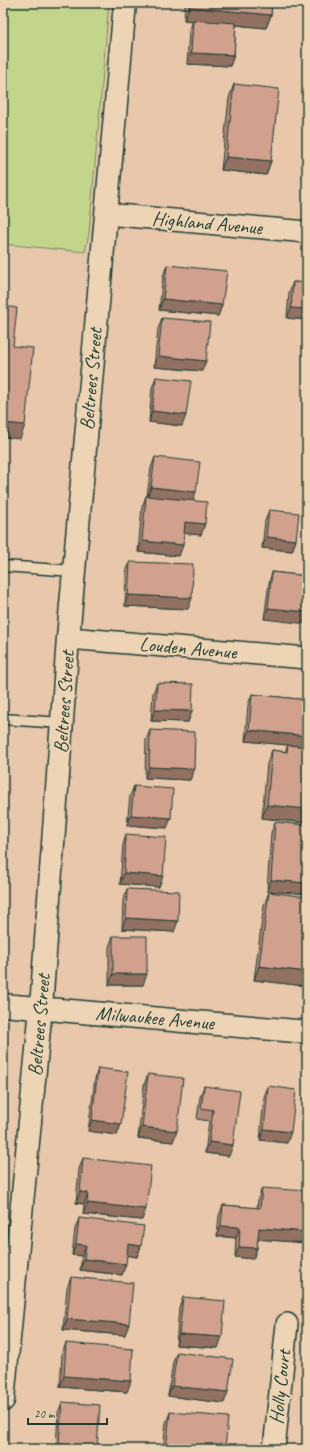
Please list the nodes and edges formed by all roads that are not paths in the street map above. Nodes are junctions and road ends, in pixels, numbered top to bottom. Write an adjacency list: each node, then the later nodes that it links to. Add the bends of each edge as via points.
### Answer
1 (125, 3): 2 (street, Beltrees Street)
2 (106, 214): 3 (street, Highland Avenue); 5 (street, Beltrees Street)
3 (307, 232)
4 (3, 566): 5 (lane)
5 (74, 571): 6 (street, Beltrees Street)
6 (68, 638): 7 (street, Louden Avenue); 9 (street, Beltrees Street)
7 (307, 658)
8 (3, 719): 9 (lane)
9 (62, 723): 11 (street, Beltrees Street)
10 (3, 1005): 11 (street, Milwaukee Avenue)
11 (41, 1008): 12 (street, Milwaukee Avenue); 13 (street, Beltrees Street)
12 (307, 1032)
13 (8, 1290): 15 (street, Beltrees Street)
14 (287, 1324): 16 (street, Holly Court)
15 (3, 1400)
16 (274, 1449)

